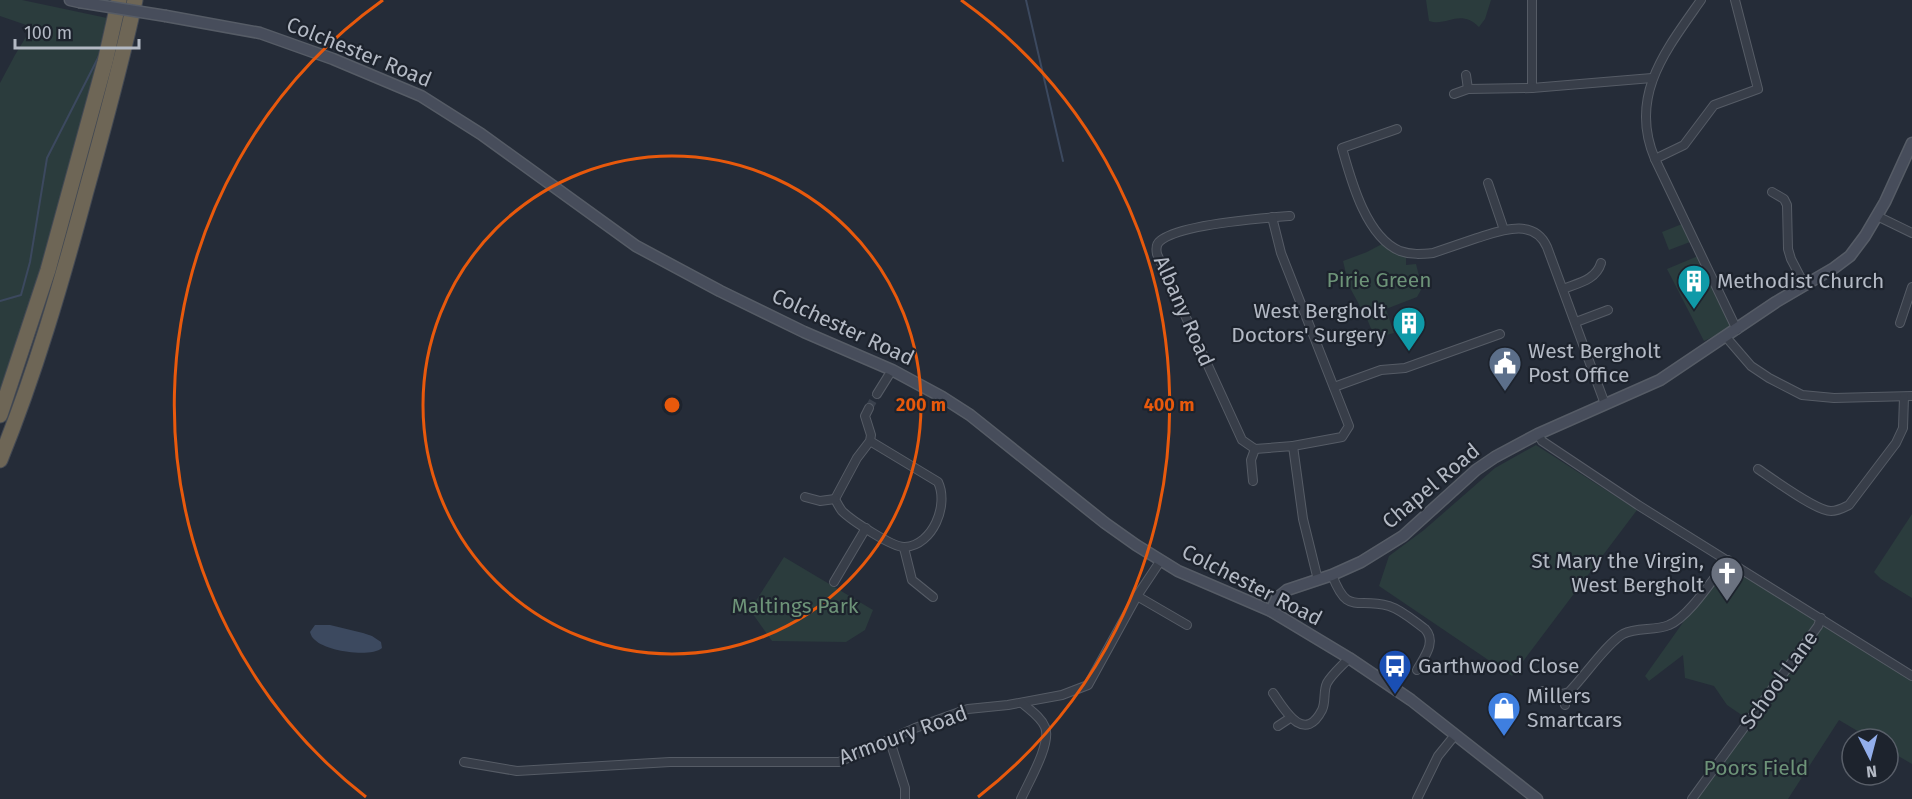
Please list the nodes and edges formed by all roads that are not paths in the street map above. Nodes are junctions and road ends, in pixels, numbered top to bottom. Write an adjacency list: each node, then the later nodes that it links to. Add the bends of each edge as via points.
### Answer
1 (119, 0): 38 (highway, via 48,270)
2 (135, 0): 43 (highway, via 65,268)
3 (1532, 0): 9 (street)
4 (1701, 0): 8 (street)
5 (1735, 0): 14 (street, via 1758,89 1714,105 1684,145)
6 (75, 1): 32 (main road, Colchester Road, bridge, via 260,33 422,96 646,251 804,332)
7 (1466, 75): 10 (street)
8 (1652, 78): 9 (street); 14 (street, via 1645,126)
9 (1532, 88): 10 (street)
10 (1468, 89): 11 (street)
11 (1454, 94)
12 (1397, 129): 20 (street, via 1342,147 1366,216 1379,235 1394,248 1409,253 1433,253)
13 (1912, 143): 18 (main road, Chapel Road)
14 (1655, 159): 29 (street)
15 (1488, 183): 20 (street)
16 (1772, 192): 23 (street, via 1787,205 1788,249)
17 (1290, 216): 19 (street, Albany Road)
18 (1877, 216): 21 (street); 23 (main road, Chapel Road, via 1850,256)
19 (1272, 217): 33 (street, via 1281,253); 42 (street, Albany Road, via 1206,225 1160,240 1156,246 1242,440)
20 (1504, 230): 25 (street, via 1522,229 1539,234)
21 (1912, 233)
22 (1601, 263): 25 (street, via 1592,277)
23 (1805, 286): 29 (main road, Chapel Road)
24 (1912, 287): 28 (street)
25 (1563, 289): 27 (street)
26 (1608, 310): 27 (street)
27 (1576, 322): 36 (street)
28 (1900, 323)
29 (1737, 330): 31 (main road, Chapel Road)
30 (1500, 334): 33 (street, via 1405,368 1381,370)
31 (1726, 337): 35 (street, via 1751,366 1802,395); 36 (main road, Chapel Road, via 1660,380)
32 (892, 370): 34 (street); 50 (main road, Colchester Road, via 970,416 1105,523)
33 (1334, 387): 41 (street, via 1349,426 1345,435)
34 (877, 394)
35 (1908, 396): 44 (street, via 1903,428 1896,443 1849,505 1829,511 1817,507)
36 (1605, 404): 39 (main road, Chapel Road)
37 (869, 408): 40 (street, via 865,416)
38 (0, 415)
39 (1538, 434): 51 (street, via 1542,441 1638,505); 52 (main road, Chapel Road, via 1476,470 1403,536)
40 (870, 441): 47 (street); 49 (street, via 938,482 941,489 936,523 923,538)
41 (1293, 446): 42 (street); 53 (street, via 1303,519)
42 (1255, 448): 45 (street, via 1251,460)
43 (0, 460)
44 (1758, 469)
45 (1253, 481)
46 (805, 497): 47 (street)
47 (835, 499): 48 (street, via 842,510)
48 (866, 528): 49 (street); 54 (street)
49 (904, 548): 56 (street, via 912,580)
50 (1161, 560): 55 (street, Armoury Road); 57 (main road, Colchester Road, via 1201,582)
51 (1728, 560): 58 (street); 65 (street, via 1681,618 1667,626 1624,634 1569,692)
52 (1332, 575): 53 (main road, Chapel Road); 61 (street, via 1348,601 1391,607 1429,633 1430,645)
53 (1318, 580): 57 (main road, Chapel Road, via 1287,590 1277,598)
54 (834, 582)
55 (1137, 596): 59 (street); 66 (street, Armoury Road, via 1088,685 1062,695)
56 (933, 597)
57 (1271, 611): 60 (main road, Colchester Road)
58 (1821, 618): 62 (street); 77 (street, School Lane)
59 (1187, 625)
60 (1349, 658): 68 (street, via 1327,684 1323,709 1315,720 1307,724); 70 (main road, Colchester Road)
61 (1417, 670)
62 (1912, 676)
63 (1543, 691): 65 (street)
64 (1273, 693): 68 (street)
65 (1562, 694): 67 (street)
66 (1022, 702): 71 (street, Armoury Road, via 968,709); 74 (street, via 1042,721 1047,734)
67 (1565, 705)
68 (1290, 718): 69 (street)
69 (1278, 726)
70 (1455, 735): 75 (street, via 1438,756); 76 (main road, Colchester Road)
71 (890, 741): 72 (street, Armoury Road, via 839,762 670,762 517,771); 73 (street)
72 (464, 762)
73 (905, 799)
74 (1021, 799)
75 (1417, 799)
76 (1537, 799)
77 (1692, 799)

